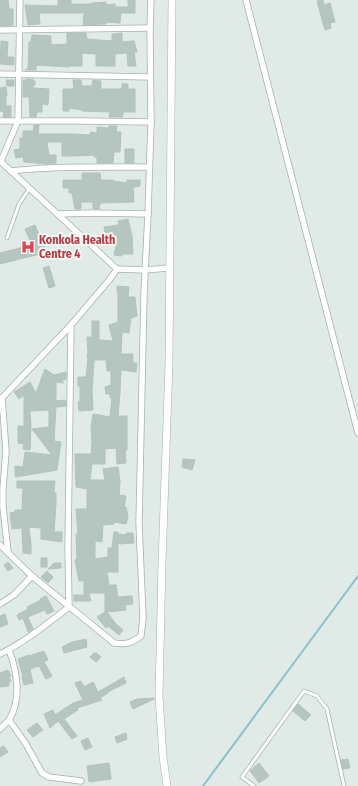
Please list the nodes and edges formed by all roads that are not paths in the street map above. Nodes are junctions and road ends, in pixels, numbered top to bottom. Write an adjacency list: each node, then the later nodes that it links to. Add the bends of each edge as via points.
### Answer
1 (20, 0): 7 (street)
2 (151, 0): 5 (street)
3 (172, 0): 21 (street)
4 (246, 0): 26 (street)
5 (150, 28): 7 (street); 10 (street)
6 (0, 30): 7 (street)
7 (20, 30): 9 (street)
8 (0, 74): 9 (street)
9 (19, 75): 10 (street); 12 (street)
10 (150, 77): 13 (street)
11 (0, 121): 12 (street)
12 (18, 121): 13 (street); 14 (street)
13 (151, 122): 15 (street)
14 (0, 161): 16 (street)
15 (149, 167): 16 (street, via 83,166); 19 (street)
16 (11, 171): 17 (street)
17 (29, 189): 18 (street); 20 (lane, via 19,204)
18 (58, 214): 19 (street); 22 (street)
19 (148, 214): 23 (street)
20 (7, 238)
21 (169, 268): 23 (street); 37 (street, via 169,363 159,696)
22 (117, 269): 23 (street); 24 (street)
23 (145, 270): 31 (street, via 139,523 143,618 141,636 134,642 123,645 114,643)
24 (71, 325): 25 (street); 31 (street)
25 (1, 399): 28 (street, via 6,451 3,507)
26 (358, 433)
27 (0, 545): 28 (street)
28 (8, 552): 29 (street)
29 (32, 576): 30 (street, via 14,595); 31 (street)
30 (0, 604)
31 (69, 607): 32 (street)
32 (9, 650): 33 (street); 34 (street, via 15,666 17,689)
33 (0, 654)
34 (9, 720): 35 (street); 36 (street, via 42,773 49,777)
35 (0, 729)
36 (81, 781)
37 (167, 786)
38 (254, 786): 39 (lane, via 242,777 304,691 317,696 327,709)
39 (344, 786)

